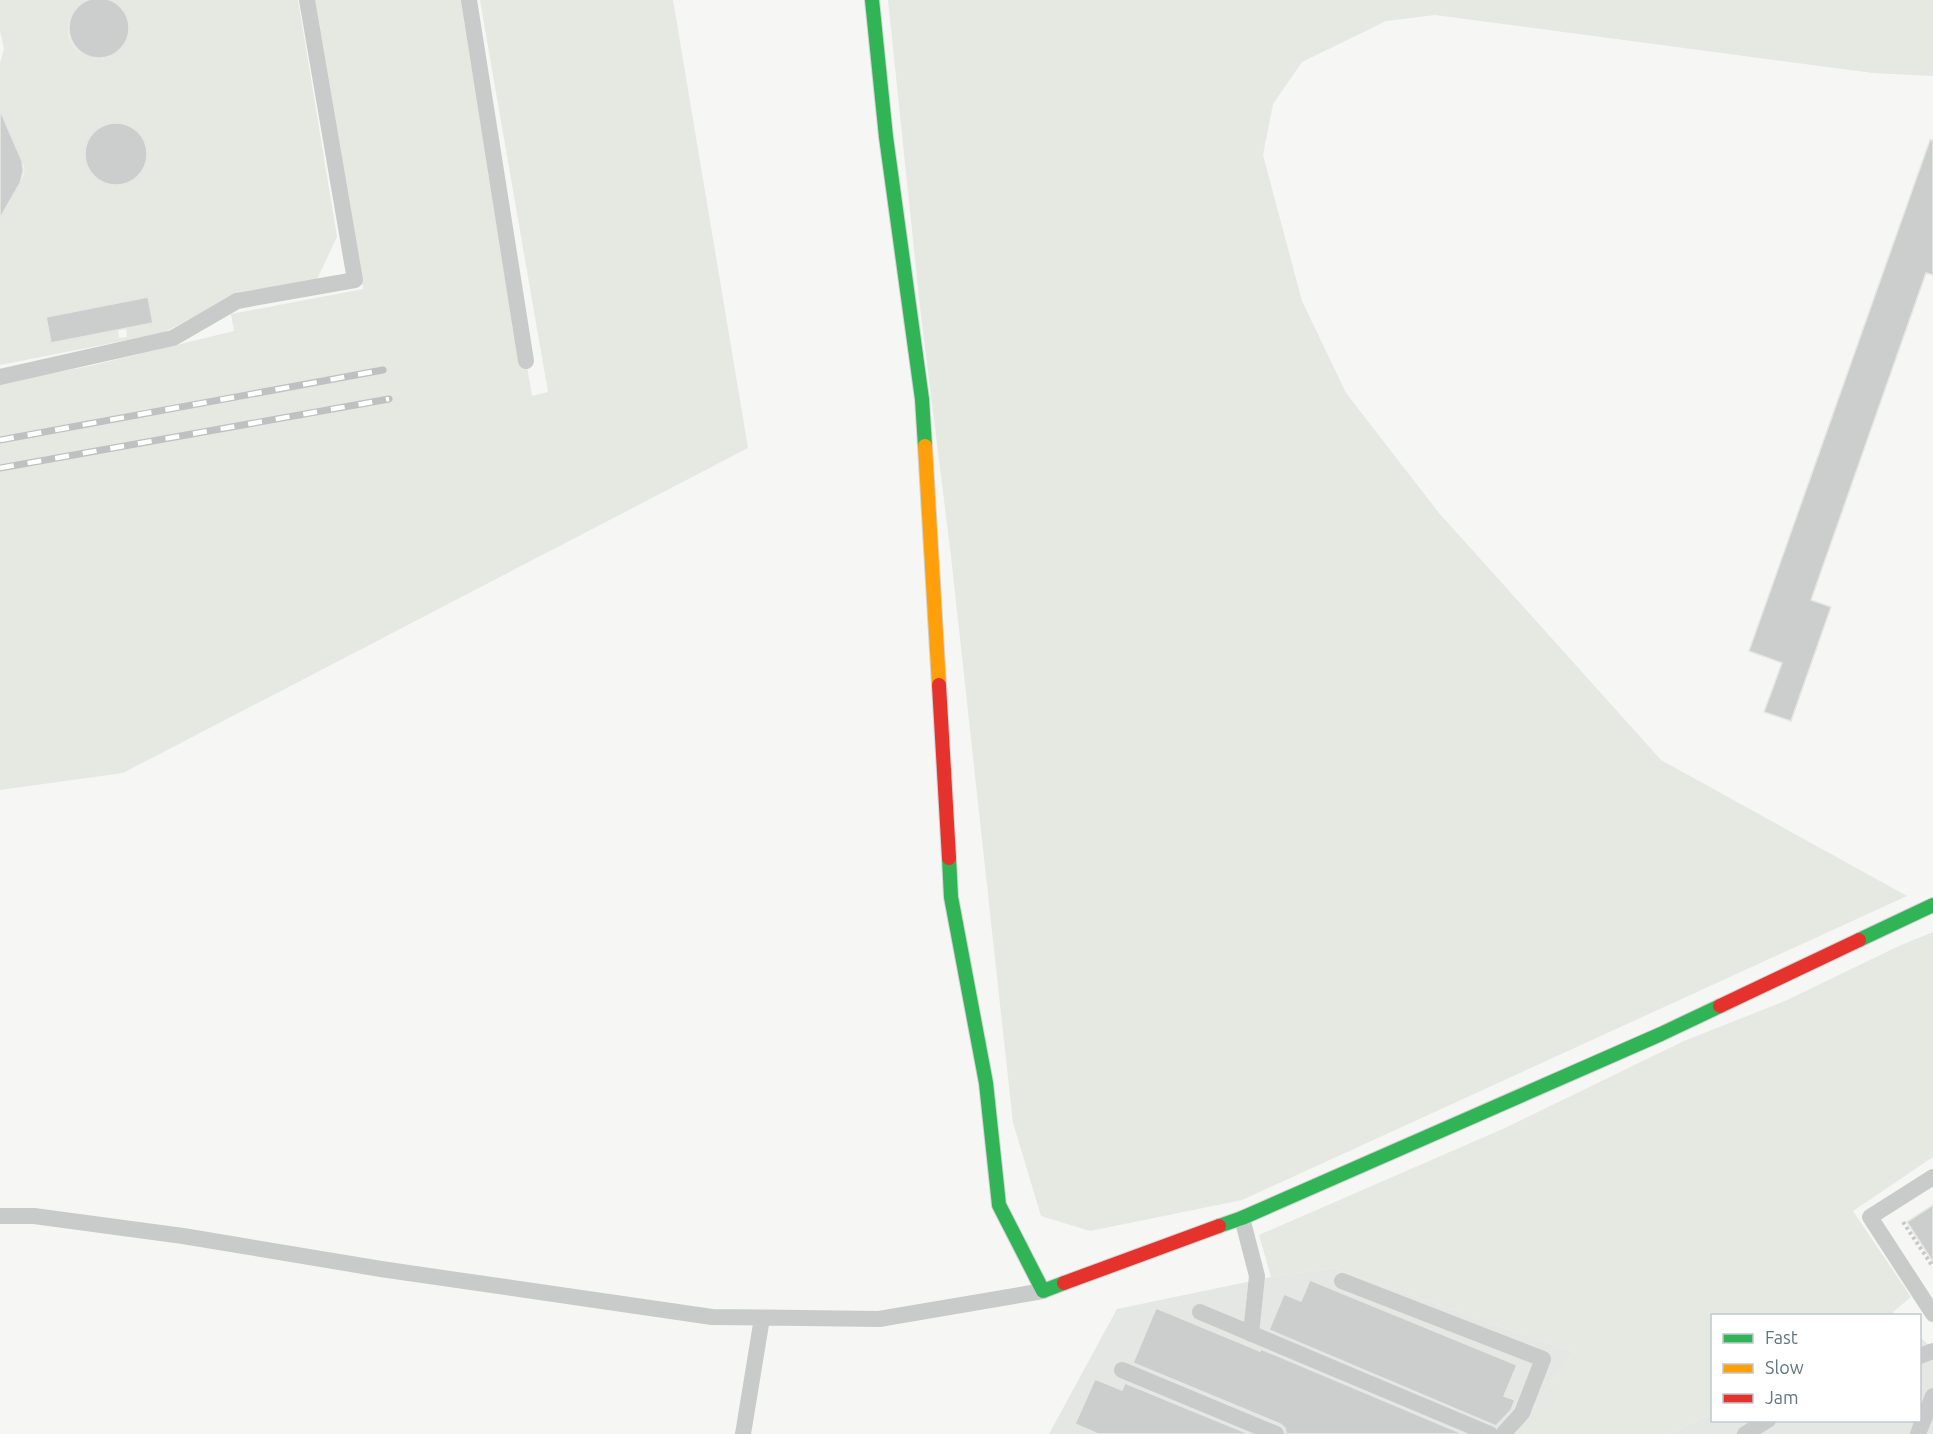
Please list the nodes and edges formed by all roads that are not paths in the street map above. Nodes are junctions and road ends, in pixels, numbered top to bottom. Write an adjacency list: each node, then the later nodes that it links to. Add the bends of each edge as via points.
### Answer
1 (307, 0): 5 (lane, via 355,280 237,301 173,338)
2 (469, 0): 4 (lane)
3 (872, 0): 13 (street, via 886,138 922,399 951,897 986,1083 999,1205)
4 (526, 361)
5 (0, 377)
6 (1933, 906): 11 (street, via 1660,1034)
7 (1933, 1177): 15 (lane, via 1869,1217)
8 (0, 1206): 10 (lane)
9 (0, 1216): 10 (lane)
10 (34, 1216): 16 (lane, via 700,1315)
11 (1242, 1218): 13 (street); 17 (lane, via 1257,1276)
12 (1342, 1281): 24 (lane, via 1543,1359 1522,1413)
13 (1042, 1291): 16 (lane, via 879,1318)
14 (1200, 1312): 17 (lane)
15 (1933, 1314)
16 (762, 1318): 21 (lane)
17 (1251, 1334): 23 (lane)
18 (1122, 1370): 22 (lane)
19 (1933, 1396): 26 (lane)
20 (1765, 1422): 25 (lane)
21 (742, 1434)
22 (1276, 1434)
23 (1491, 1434)
24 (1503, 1434)
25 (1744, 1434)
26 (1918, 1434)

